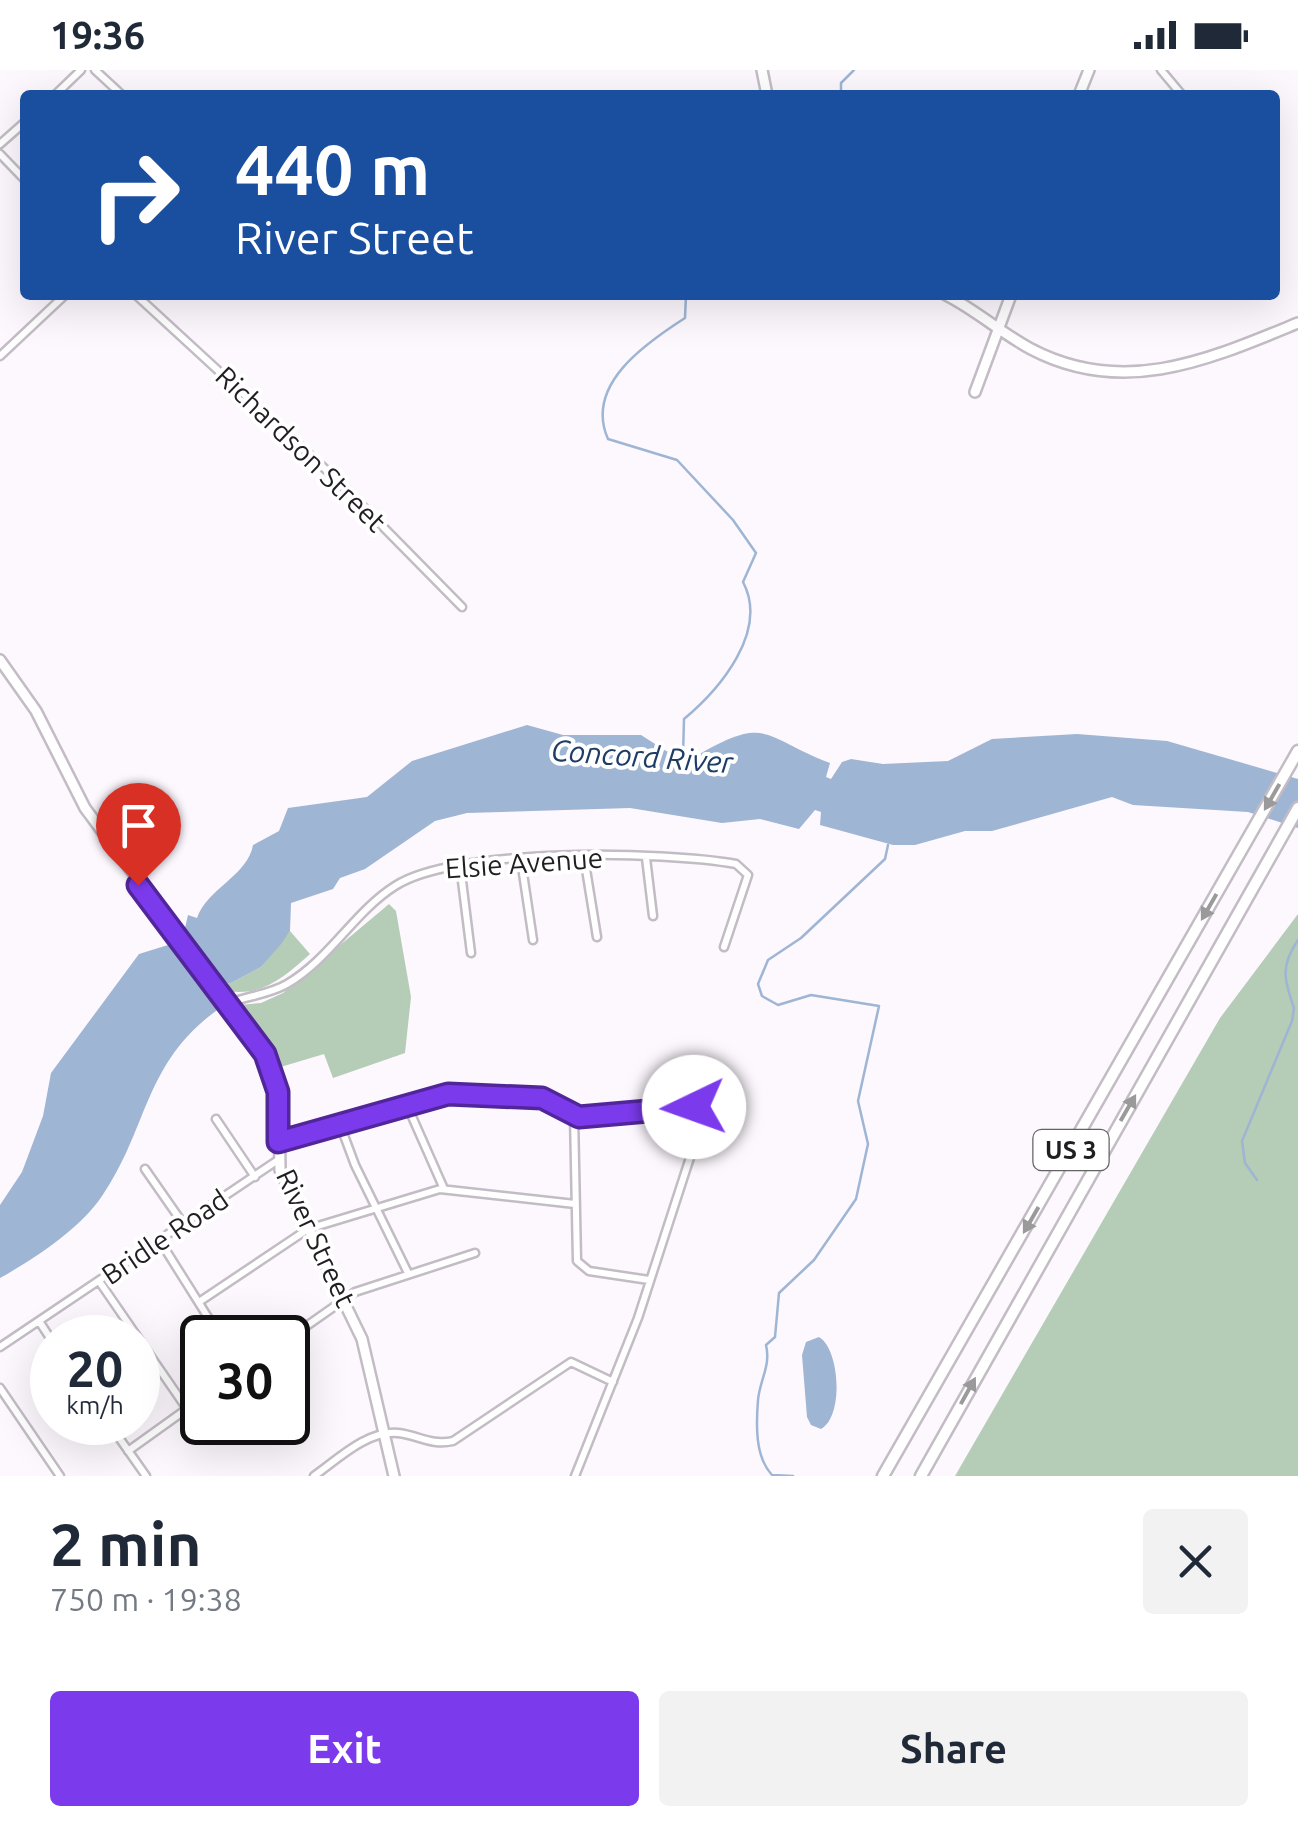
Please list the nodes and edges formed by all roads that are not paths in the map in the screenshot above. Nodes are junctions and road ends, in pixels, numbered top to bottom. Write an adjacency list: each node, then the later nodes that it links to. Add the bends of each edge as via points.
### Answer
1 (81, 70): 4 (street)
2 (95, 70): 5 (street)
3 (1161, 70): 6 (street)
4 (60, 90)
5 (117, 90)
6 (1178, 90)
7 (20, 126): 8 (street)
8 (0, 144)
9 (0, 154): 10 (street)
10 (20, 175)
11 (60, 300): 17 (street)
12 (141, 300): 19 (street, Richardson Street, via 335,478)
13 (954, 300): 16 (main road)
14 (1009, 300): 16 (main road)
15 (1298, 323): 16 (main road, via 1191,366 1137,372 1057,360)
16 (1000, 328): 18 (main road)
17 (0, 356)
18 (975, 392)
19 (462, 607)
20 (0, 660): 32 (main road, River Street, via 36,711 86,808)
21 (1298, 751): 70 (highway, US 3, one-way to 70)
22 (1298, 808): 71 (highway, US 3, one-way to 22)
23 (584, 857): 24 (street, Elsie Avenue); 25 (street, Elsie Avenue); 28 (street)
24 (646, 858): 27 (street); 30 (street, Elsie Avenue, via 744,867 747,880)
25 (522, 860): 26 (street, Elsie Avenue); 29 (street)
26 (460, 865): 31 (street); 32 (street, Elsie Avenue, via 392,887 286,985)
27 (653, 916)
28 (597, 938)
29 (533, 940)
30 (724, 947)
31 (471, 953)
32 (229, 1002): 37 (main road, River Street, via 274,1075)
33 (406, 1103): 34 (street, via 448,1094 518,1096 552,1101); 36 (street); 41 (street)
34 (574, 1115): 42 (street); 49 (street, via 692,1106 702,1114)
35 (216, 1119): 40 (street)
36 (339, 1122): 37 (street); 43 (street)
37 (278, 1142): 38 (main road, River Street)
38 (278, 1160): 40 (street, Bridle Road); 45 (main road, River Street)
39 (145, 1169): 44 (street)
40 (255, 1177): 44 (street, Bridle Road)
41 (444, 1189): 42 (street); 43 (street)
42 (574, 1204): 49 (street, via 581,1266)
43 (378, 1211): 45 (street); 48 (street)
44 (184, 1225): 46 (street, Bridle Road)
45 (308, 1230): 51 (main road, River Street); 52 (street)
46 (160, 1240): 50 (street, Bridle Road); 52 (street)
47 (475, 1253): 48 (street)
48 (408, 1274): 51 (street)
49 (649, 1280): 58 (street)
50 (100, 1281): 53 (street, Bridle Road); 60 (street)
51 (344, 1300): 55 (street); 62 (main road, River Street, via 367,1356)
52 (199, 1302): 54 (street)
53 (48, 1315)
54 (207, 1315)
55 (310, 1324)
56 (30, 1327): 57 (street, Bridle Road)
57 (0, 1347)
58 (613, 1382): 62 (street, via 573,1362 452,1440); 69 (street)
59 (0, 1388): 65 (street)
60 (180, 1399)
61 (180, 1414): 64 (street)
62 (385, 1434): 67 (street); 68 (main road, River Street)
63 (124, 1445): 64 (street)
64 (128, 1451): 66 (street)
65 (60, 1476)
66 (146, 1476)
67 (314, 1476)
68 (394, 1476)
69 (575, 1476)
70 (883, 1476)
71 (920, 1476)

